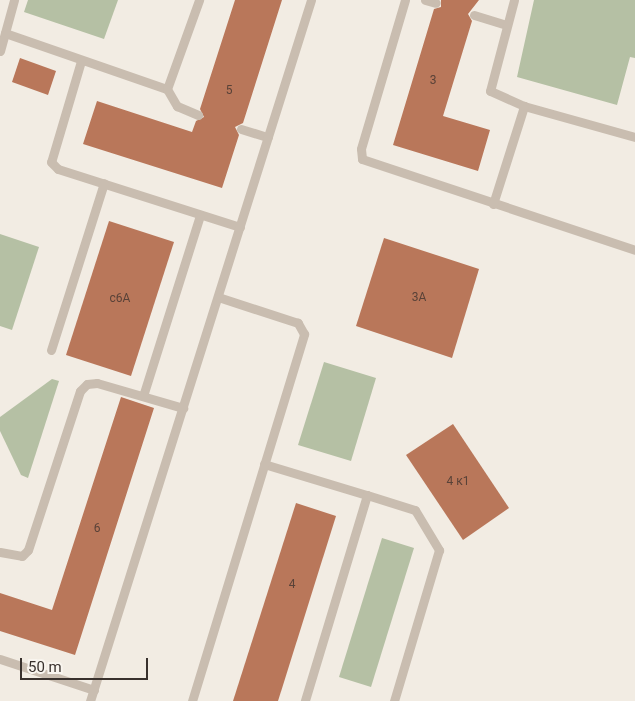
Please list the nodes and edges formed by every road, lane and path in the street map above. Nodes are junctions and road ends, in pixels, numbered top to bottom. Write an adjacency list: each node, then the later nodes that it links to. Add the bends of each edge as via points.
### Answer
1 (14, 0): 10 (lane)
2 (199, 0): 13 (lane)
3 (311, 0): 17 (lane)
4 (405, 0): 20 (lane, via 361,150 362,159)
5 (425, 0): 7 (lane)
6 (514, 0): 9 (lane)
7 (436, 3)
8 (474, 15): 9 (lane)
9 (507, 24): 14 (lane, via 490,91)
10 (5, 33): 11 (lane); 12 (lane)
11 (0, 51)
12 (81, 61): 13 (lane); 19 (lane, via 51,162 58,169)
13 (167, 89): 15 (lane, via 176,106)
14 (524, 106): 18 (lane); 20 (lane)
15 (198, 115)
16 (241, 129): 17 (lane)
17 (268, 137): 22 (lane)
18 (635, 137)
19 (104, 183): 21 (lane); 25 (lane)
20 (493, 204): 23 (lane)
21 (200, 215): 22 (lane); 26 (lane)
22 (240, 227): 24 (lane)
23 (635, 250)
24 (218, 297): 27 (lane); 28 (lane, via 303,328)
25 (51, 350)
26 (143, 396): 27 (lane); 30 (lane, via 87,384 80,391 28,550 22,556)
27 (183, 408): 32 (lane)
28 (264, 464): 29 (lane); 34 (lane)
29 (367, 495): 35 (lane); 36 (lane, via 415,510 440,550)
30 (0, 552)
31 (0, 659): 32 (lane)
32 (94, 690): 33 (lane)
33 (90, 701)
34 (192, 701)
35 (305, 701)
36 (394, 701)

